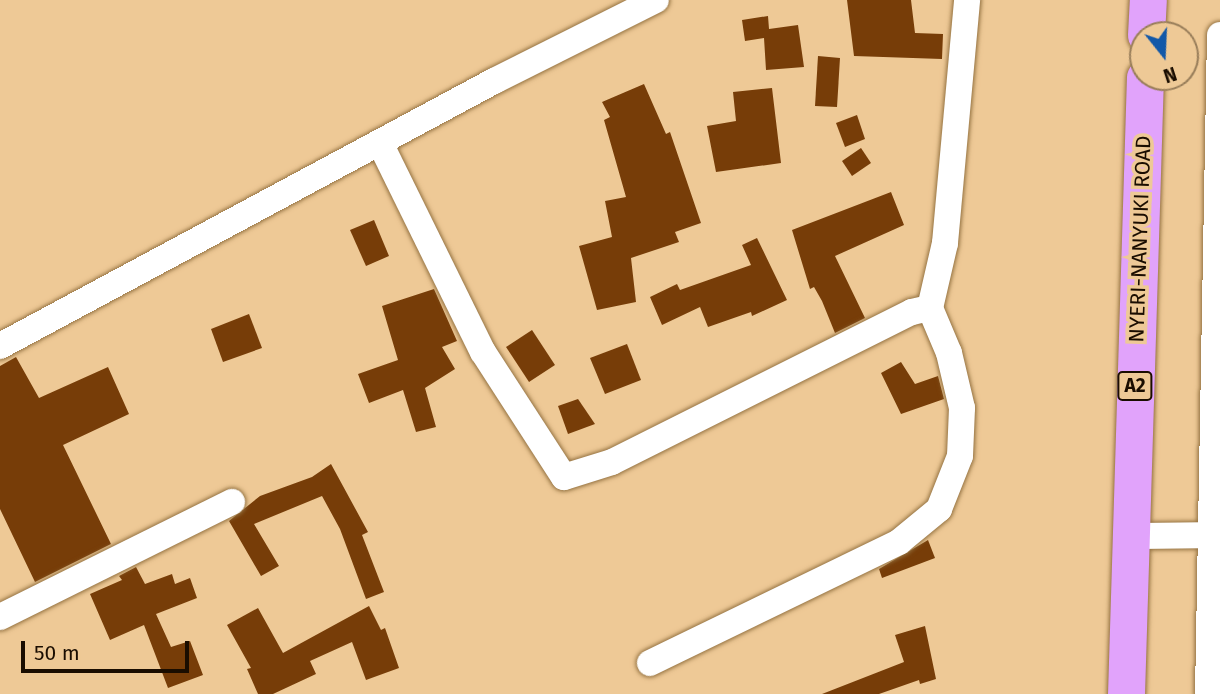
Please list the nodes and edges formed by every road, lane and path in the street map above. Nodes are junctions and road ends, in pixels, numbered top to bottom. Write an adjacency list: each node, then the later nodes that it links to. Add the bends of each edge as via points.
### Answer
1 (656, 0): 7 (street)
2 (967, 0): 8 (street, via 945,243)
3 (1148, 0): 4 (highway)
4 (1147, 21)
5 (1220, 35): 11 (street)
6 (1145, 91): 12 (highway, NYERI-NANYUKI ROAD / A2)
7 (380, 143): 8 (street, via 483,352 564,477 612,462 912,312); 9 (street)
8 (930, 309): 14 (street, via 949,353 962,408 960,456 939,509 899,542)
9 (0, 346)
10 (232, 502): 13 (street)
11 (1208, 535): 12 (street); 16 (street)
12 (1131, 537): 15 (highway, NYERI-NANYUKI ROAD / A2)
13 (0, 617)
14 (650, 663)
15 (1125, 694)
16 (1208, 694)

